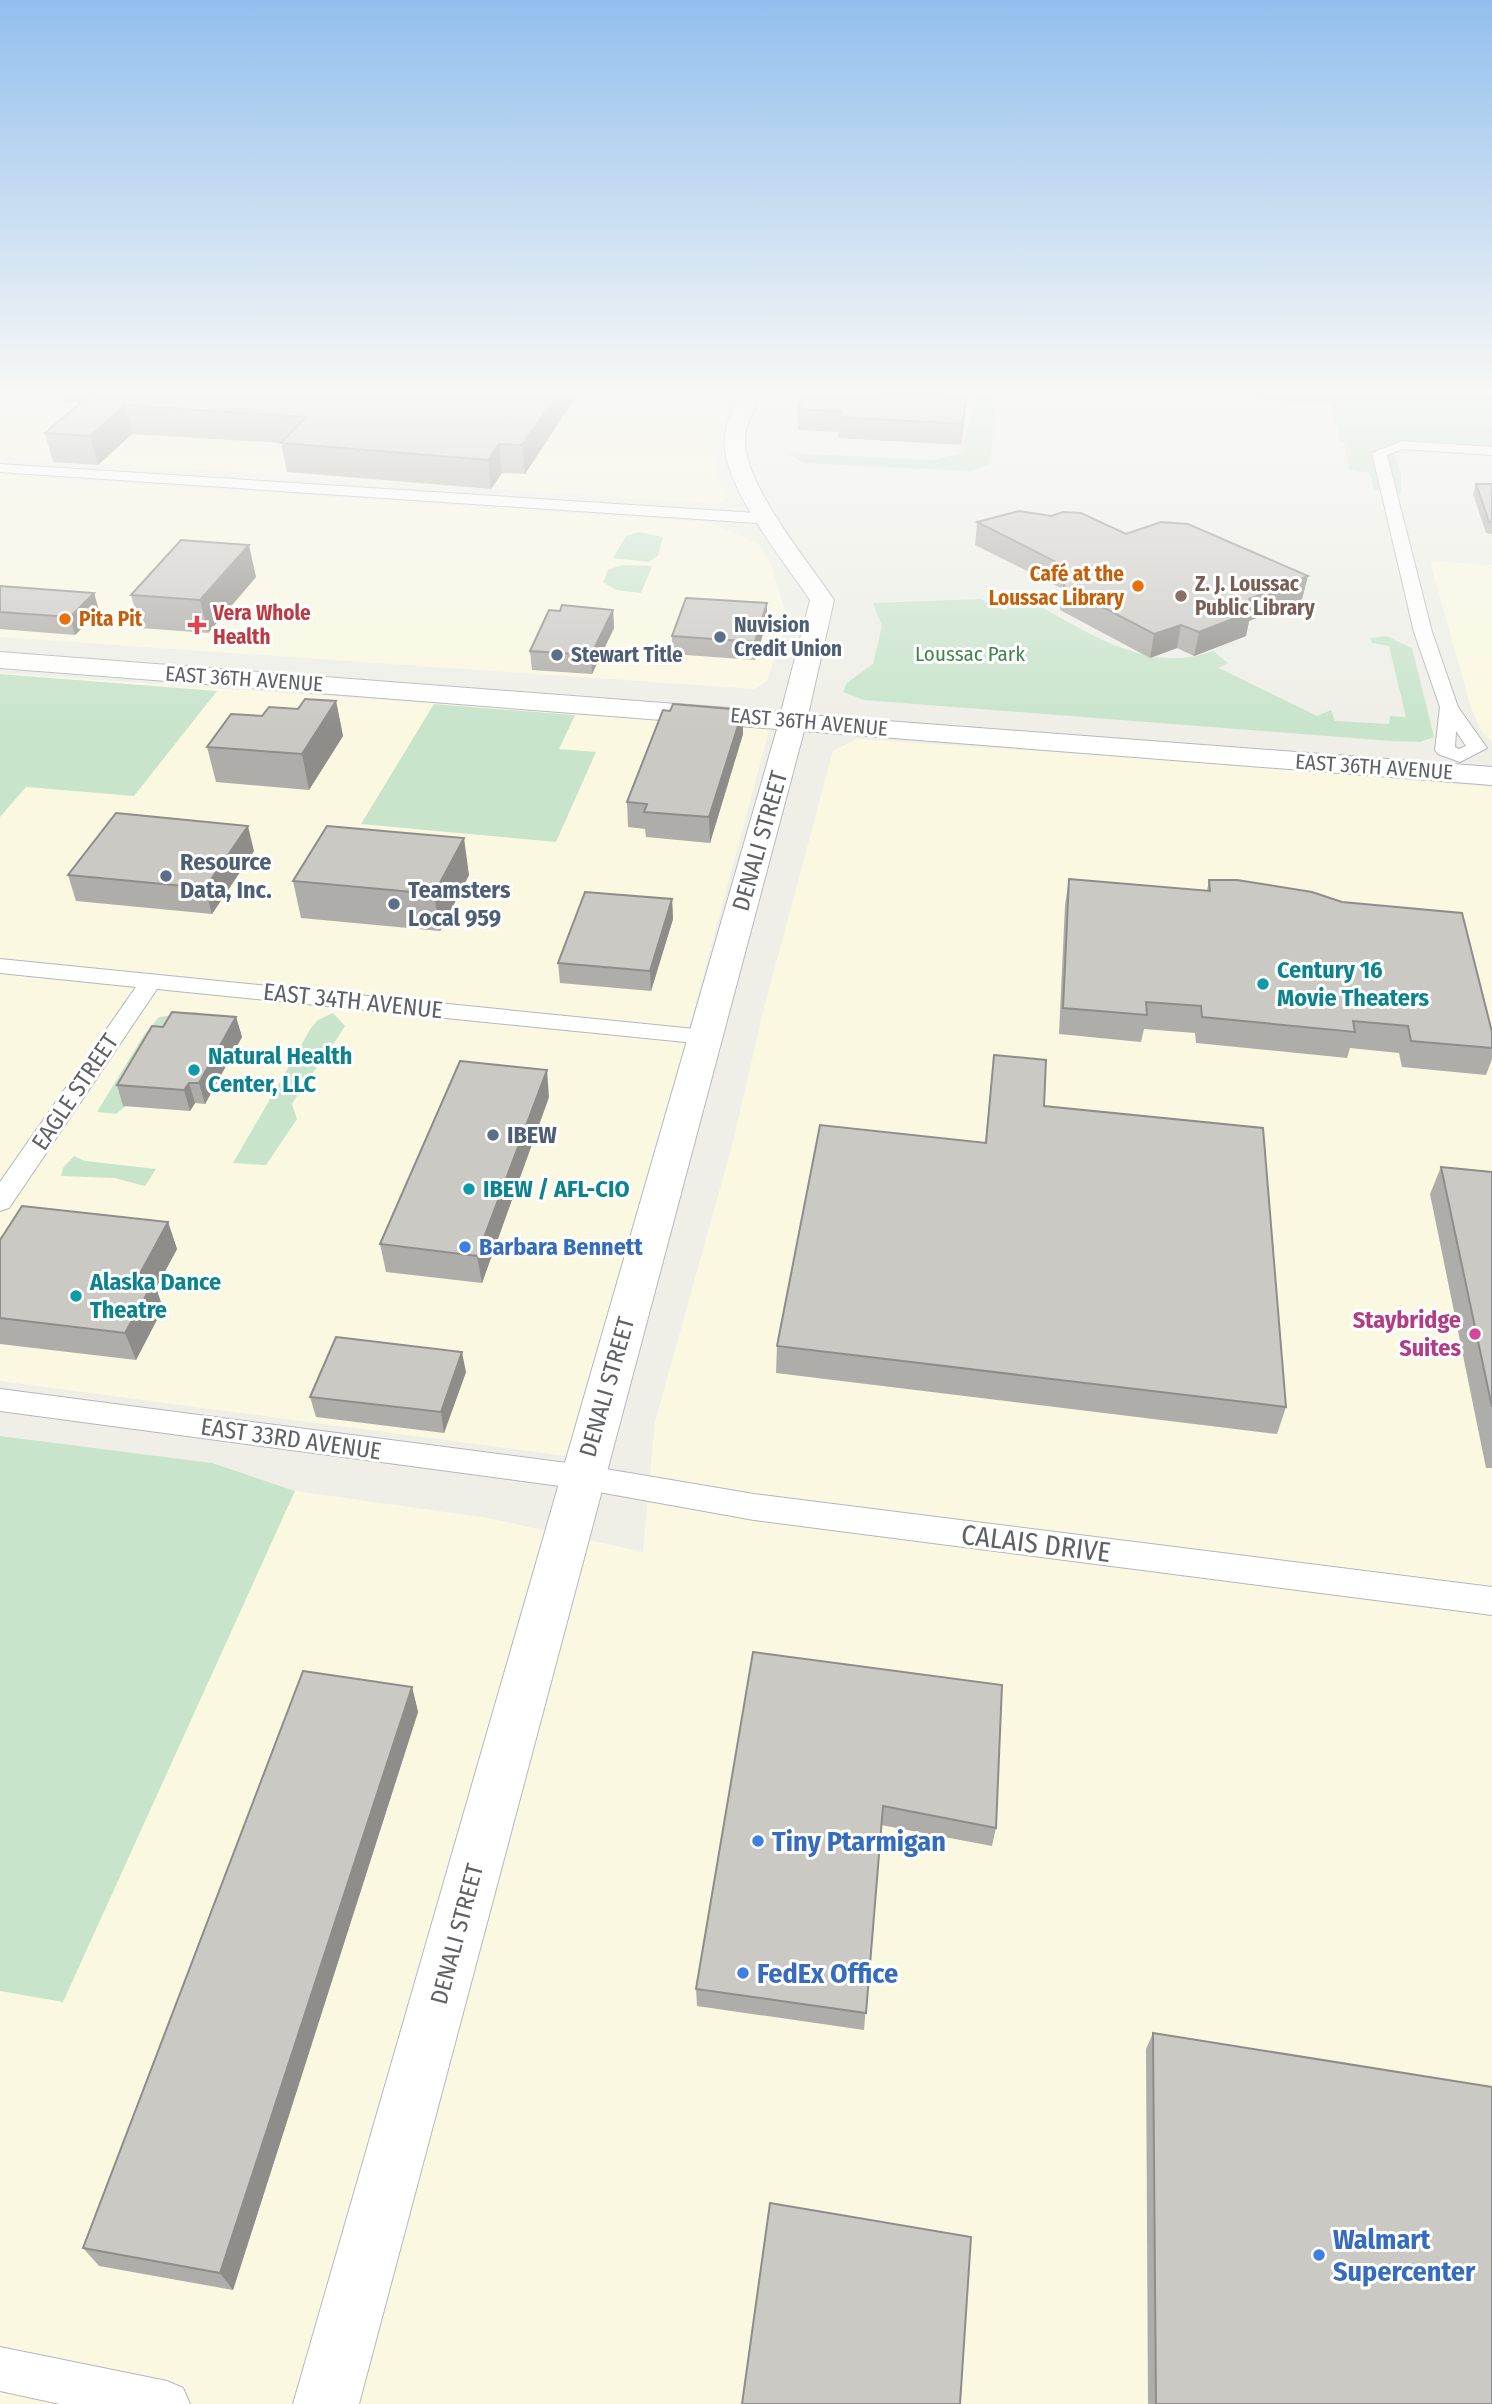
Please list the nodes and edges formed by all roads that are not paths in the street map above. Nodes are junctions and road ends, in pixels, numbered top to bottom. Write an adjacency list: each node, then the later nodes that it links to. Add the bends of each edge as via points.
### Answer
1 (502, 501): 4 (street)
2 (757, 501): 4 (main road, DENALI STREET)
3 (1391, 501): 11 (street, via 1423,632 1449,707 1444,750)
4 (771, 519): 9 (main road, DENALI STREET, via 822,600)
5 (0, 646): 7 (main road, EAST 36TH AVENUE)
6 (0, 652): 7 (main road, via 72,657)
7 (87, 652): 9 (main road, EAST 36TH AVENUE)
8 (0, 660): 9 (main road, EAST 36TH AVENUE)
9 (796, 713): 11 (main road, EAST 36TH AVENUE); 15 (main road, DENALI STREET)
10 (1492, 762): 11 (main road, EAST 36TH AVENUE)
11 (1461, 763): 12 (main road, EAST 36TH AVENUE)
12 (1492, 776)
13 (0, 966): 14 (street, EAST 34TH AVENUE)
14 (151, 981): 15 (street, EAST 34TH AVENUE); 16 (street, EAGLE STREET)
15 (705, 1037): 18 (main road, DENALI STREET)
16 (0, 1202)
17 (0, 1400): 18 (street, EAST 33RD AVENUE)
18 (582, 1477): 19 (street, CALAIS DRIVE, via 754,1507); 22 (main road, DENALI STREET)
19 (1492, 1601)
20 (0, 2368): 21 (street)
21 (167, 2404)
22 (326, 2404)

